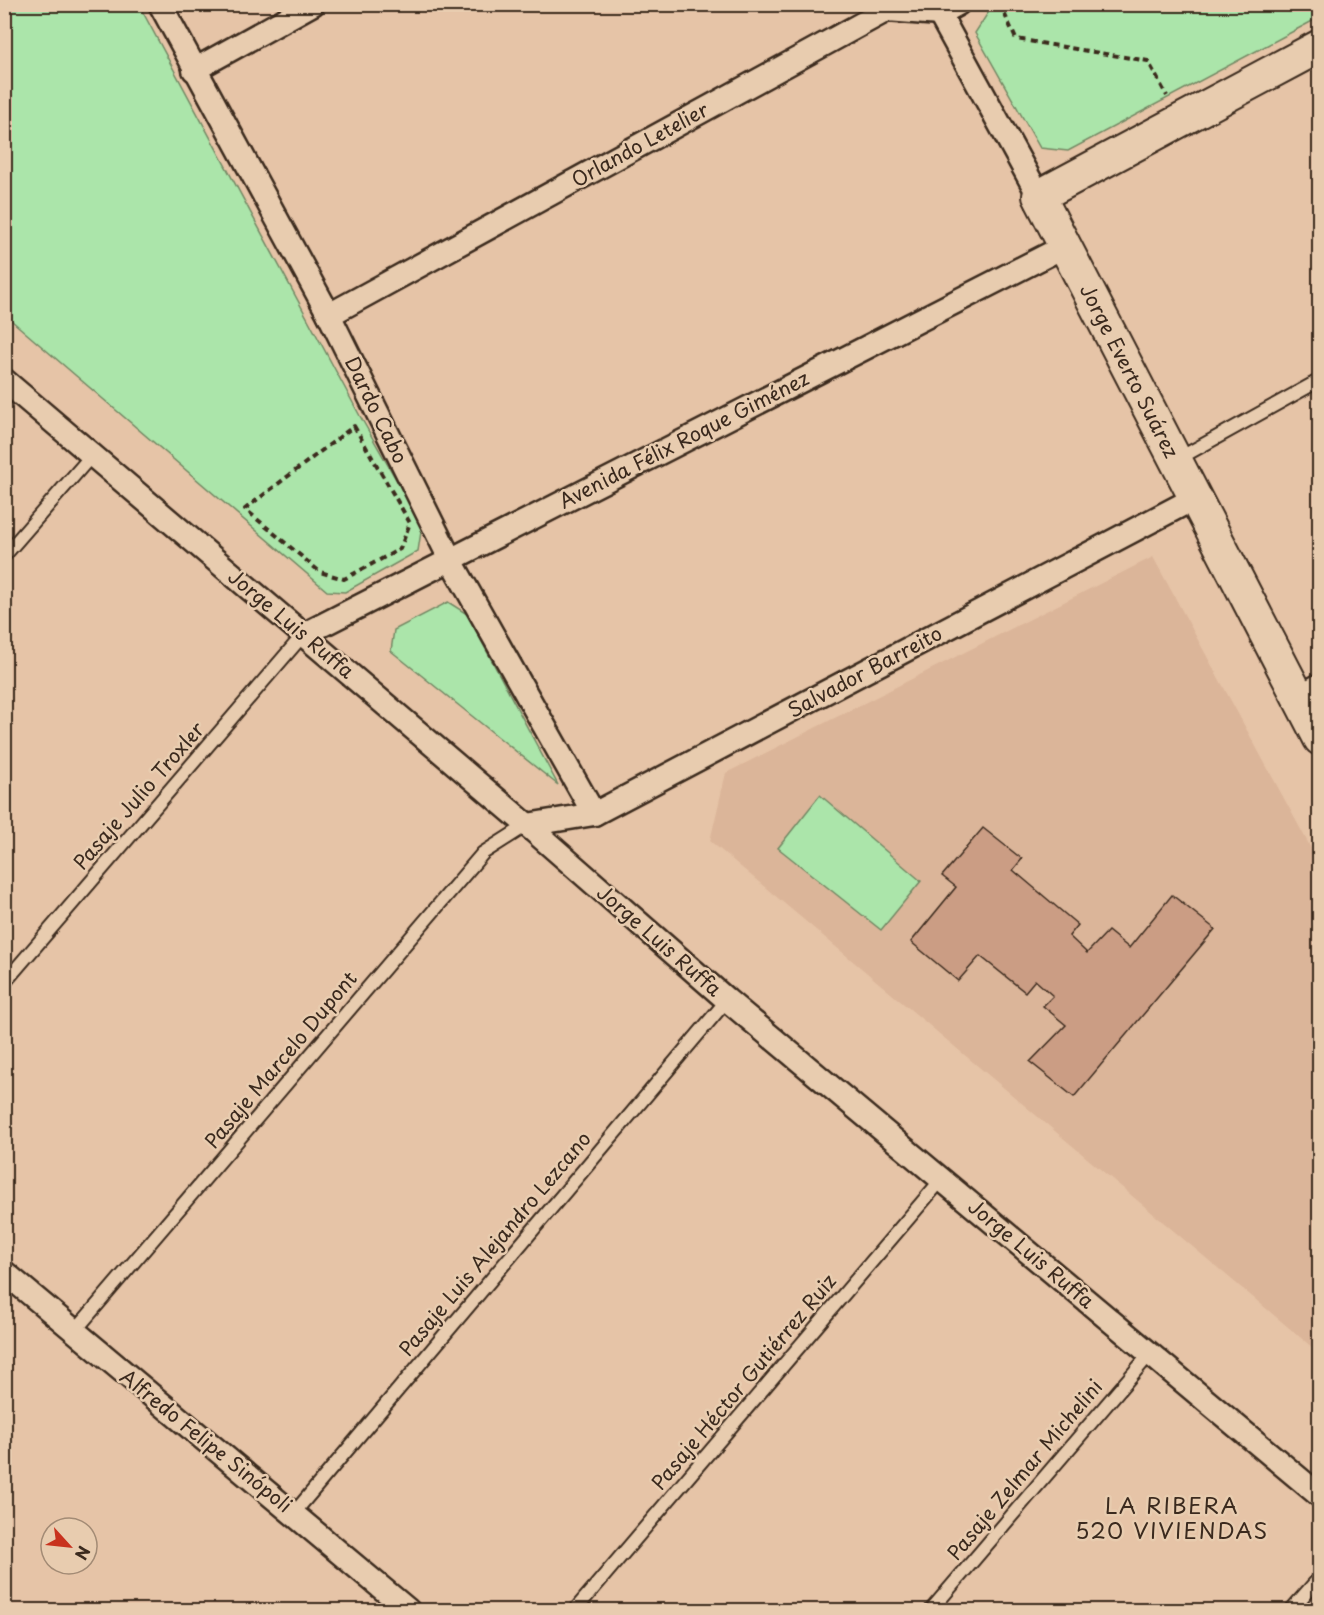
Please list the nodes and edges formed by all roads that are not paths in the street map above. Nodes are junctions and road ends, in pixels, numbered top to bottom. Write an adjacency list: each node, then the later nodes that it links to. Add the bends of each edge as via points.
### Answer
1 (160, 4): 5 (street, Dardo Cabo)
2 (313, 4): 5 (street)
3 (944, 8): 6 (street, Jorge Everto Suárez); 8 (street, Orlando Letelier, via 887,10)
4 (1320, 46): 6 (street)
5 (194, 70): 8 (street, Dardo Cabo)
6 (1039, 196): 7 (street, Jorge Everto Suárez)
7 (1065, 246): 12 (street, Jorge Everto Suárez); 15 (street, Avenida Félix Roque Giménez)
8 (329, 315): 15 (street, Dardo Cabo)
9 (4, 380): 11 (street, Jorge Luis Ruffa)
10 (1320, 380): 12 (lane)
11 (92, 455): 14 (lane); 16 (street, Jorge Luis Ruffa)
12 (1175, 460): 13 (street, Jorge Everto Suárez)
13 (1195, 498): 17 (street, Jorge Everto Suárez); 19 (street, Salvador Barreito)
14 (4, 556)
15 (450, 559): 16 (street, Avenida Félix Roque Giménez); 19 (street, Dardo Cabo)
16 (303, 635): 20 (street, Jorge Luis Ruffa); 21 (lane, Pasaje Julio Troxler)
17 (1309, 691): 18 (street, Jorge Everto Suárez)
18 (1320, 739)
19 (594, 814): 20 (street, Salvador Barreito)
20 (527, 825): 22 (street, Jorge Luis Ruffa); 25 (lane, Pasaje Marcelo Dupont, via 483,853)
21 (4, 983)
22 (727, 1000): 23 (street, Jorge Luis Ruffa); 28 (lane, Pasaje Luis Alejandro Lezcano)
23 (942, 1179): 26 (street, Jorge Luis Ruffa); 31 (lane, Pasaje Héctor Gutiérrez Ruiz)
24 (4, 1272): 25 (street, Alfredo Felipe Sinópoli)
25 (74, 1332): 28 (street, Alfredo Felipe Sinópoli)
26 (1149, 1355): 27 (street, Jorge Luis Ruffa); 32 (lane, Pasaje Zelmar Michelini)
27 (1320, 1496)
28 (294, 1513): 30 (street, Alfredo Felipe Sinópoli)
29 (1320, 1577): 33 (lane)
30 (408, 1611)
31 (575, 1611)
32 (930, 1611)
33 (1291, 1611)

